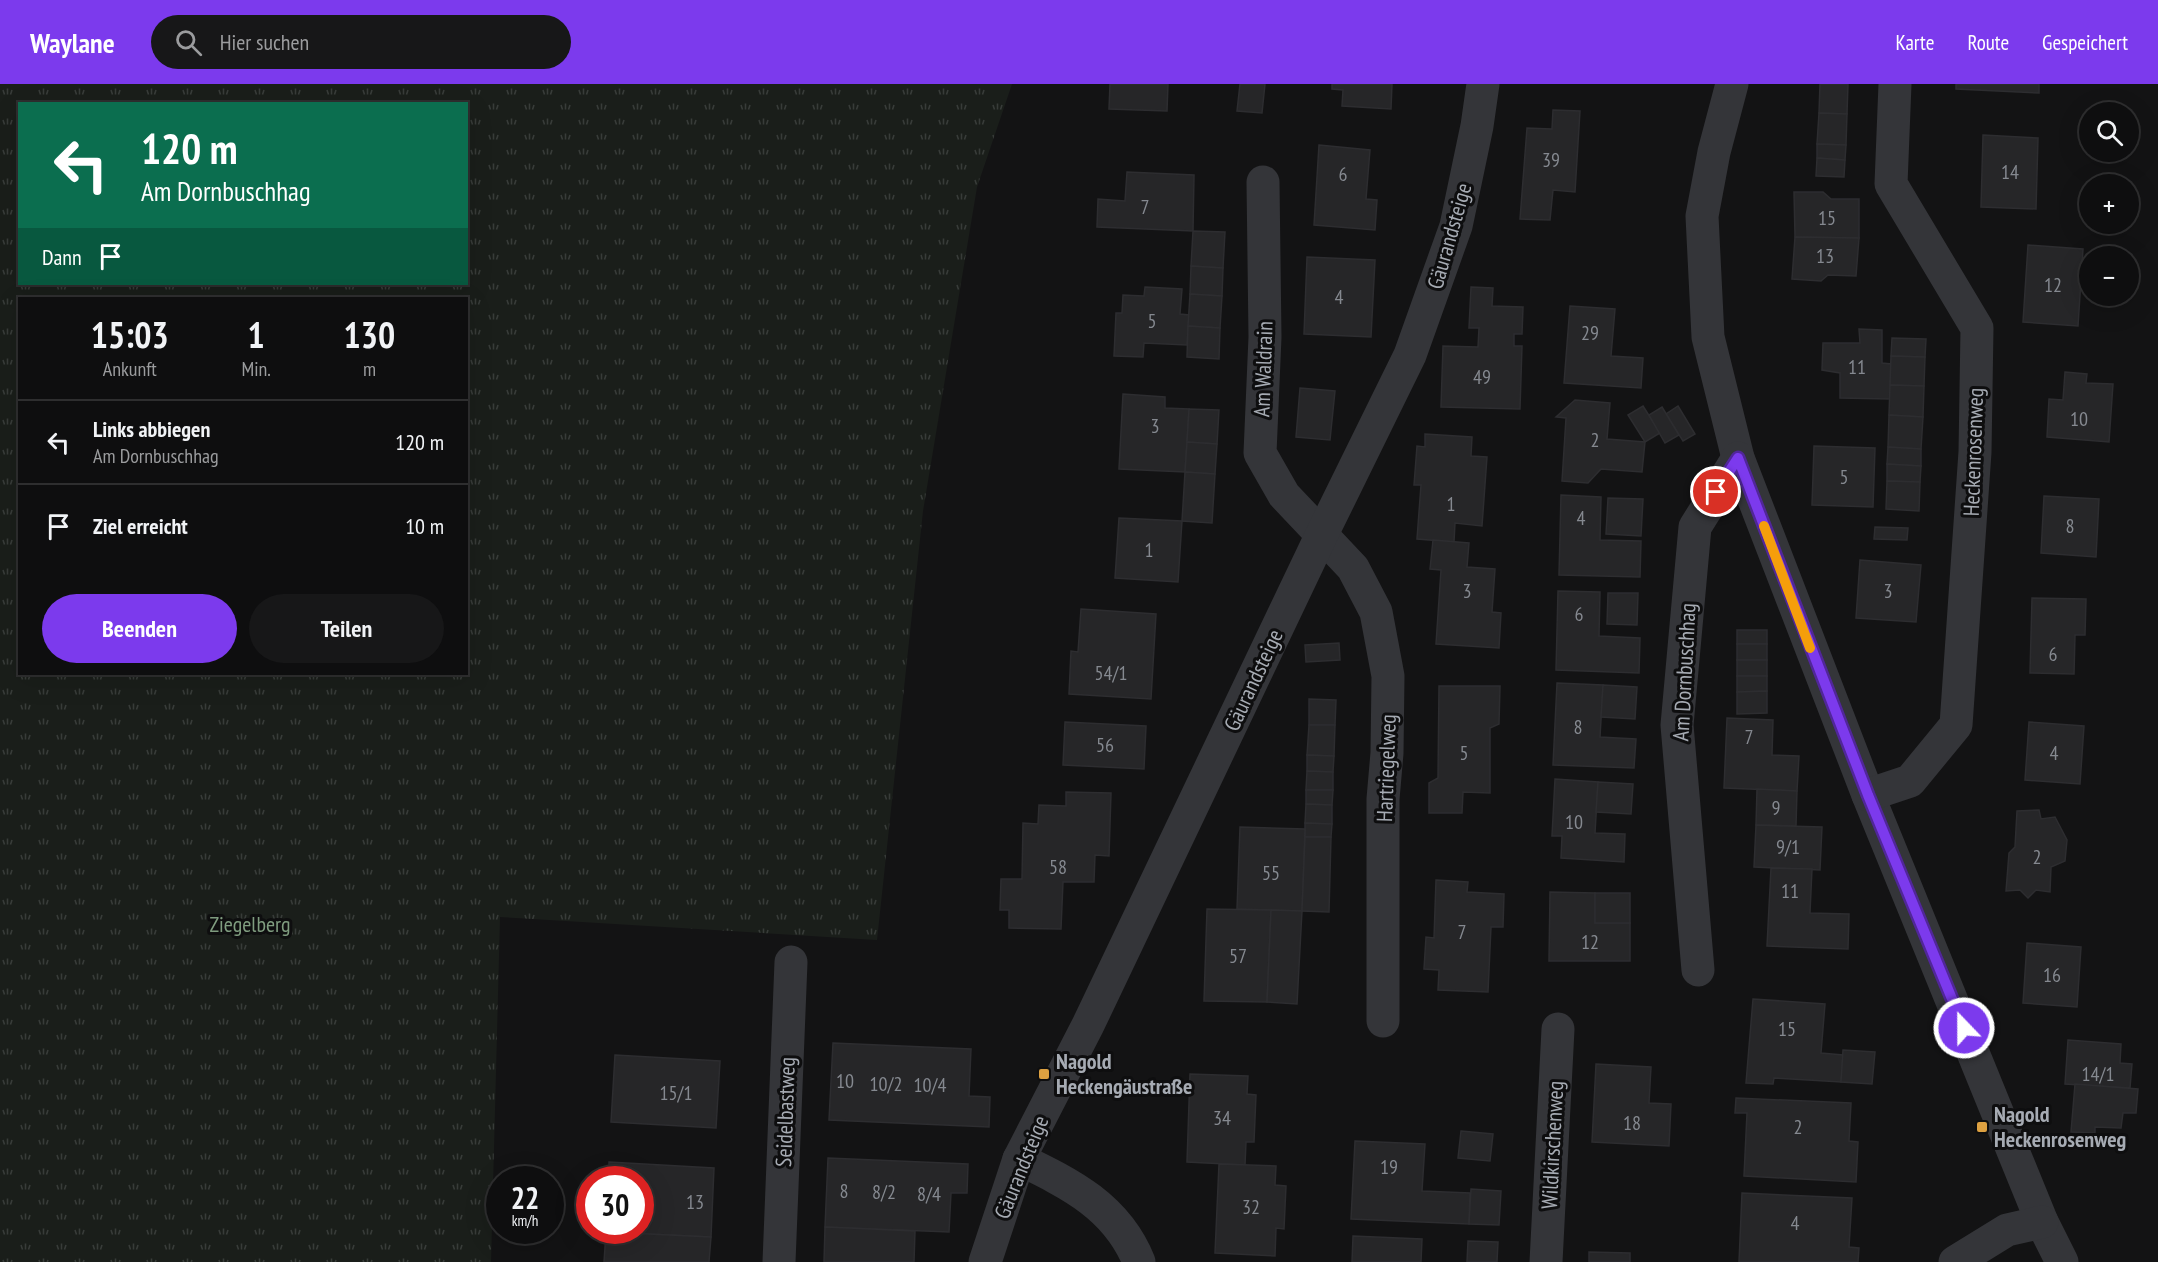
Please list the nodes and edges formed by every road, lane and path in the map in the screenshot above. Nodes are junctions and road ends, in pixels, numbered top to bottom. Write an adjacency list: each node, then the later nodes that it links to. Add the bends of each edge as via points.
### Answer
1 (1483, 84): 6 (street, Gäurandsteige, via 1456,226 1410,355)
2 (1732, 84): 5 (street, via 1702,216 1708,337)
3 (1895, 84): 7 (street, Heckenrosenweg, via 1891,184 1977,328 1975,452 1956,725 1910,781)
4 (1263, 182): 6 (street, Am Waldrain, via 1265,337 1260,453 1284,495)
5 (1738, 458): 7 (street); 9 (street, Am Dornbuschhag, via 1695,527 1677,725)
6 (1322, 534): 10 (street, Hartriegelweg, via 1353,568 1376,612 1388,676 1388,753 1383,799); 12 (street, Gäurandsteige, via 1088,1025)
7 (1868, 795): 13 (street)
8 (791, 962): 14 (street, Seidelbastweg)
9 (1698, 970)
10 (1383, 1021)
11 (1558, 1029): 17 (street, Wildkirschenweg)
12 (1019, 1159): 15 (street, Gäurandsteige); 16 (street, via 1068,1182 1115,1219)
13 (2042, 1222): 18 (street, via 2007,1230); 19 (street)
14 (779, 1262)
15 (984, 1262)
16 (1140, 1262)
17 (1546, 1262)
18 (1955, 1262)
19 (2062, 1262)

